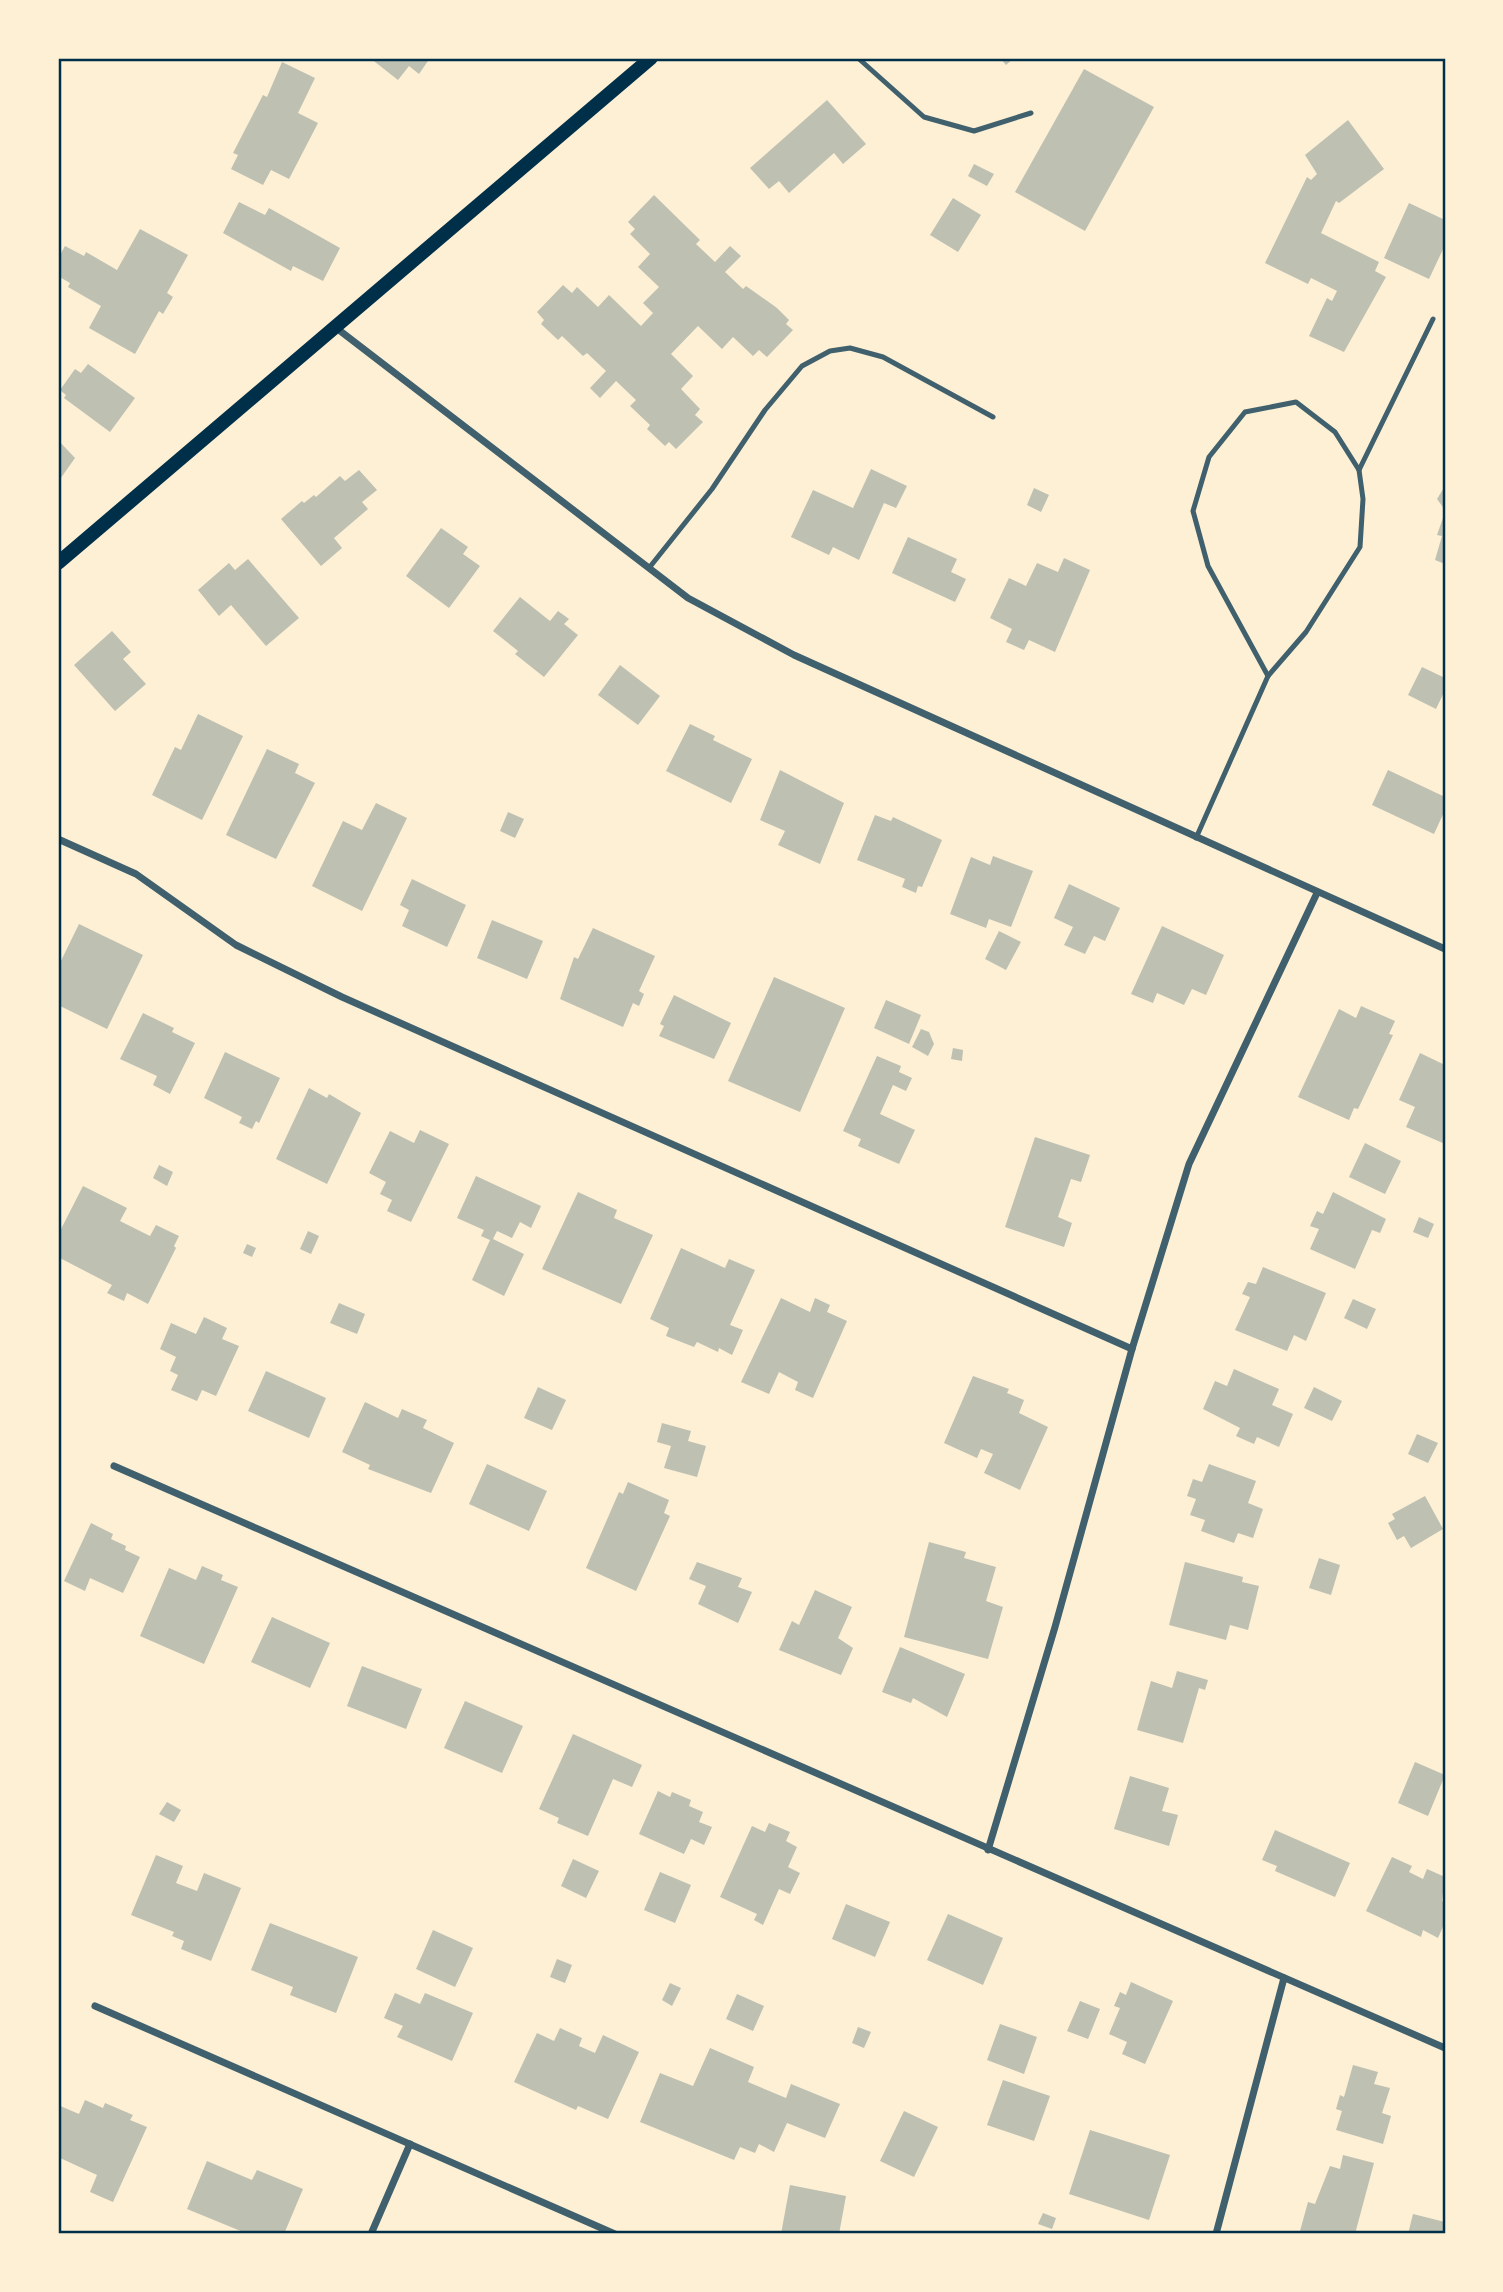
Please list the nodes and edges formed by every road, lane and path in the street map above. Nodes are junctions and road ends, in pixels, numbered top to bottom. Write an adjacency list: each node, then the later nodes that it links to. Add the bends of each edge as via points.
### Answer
1 (651, 58): 5 (main road)
2 (858, 58): 3 (lane, via 924,117 974,131)
3 (1031, 113)
4 (1433, 319): 7 (lane)
5 (335, 327): 8 (main road); 9 (street)
6 (993, 417): 9 (lane, via 883,358 850,348 830,351 802,366 765,410 712,489)
7 (1359, 470): 10 (lane, via 1363,499 1360,547 1306,632); 10 (lane, via 1335,432 1296,402 1245,412 1209,457 1193,511 1208,566)
8 (58, 563)
9 (649, 568): 11 (street, via 688,598 794,655)
10 (1268, 677): 11 (lane)
11 (1196, 838): 13 (street)
12 (58, 839): 15 (street, via 136,874 236,945 342,998)
13 (1317, 893): 14 (street); 15 (street, via 1189,1164)
14 (1445, 949)
15 (1132, 1349): 17 (street)
16 (114, 1466): 17 (street)
17 (988, 1850): 18 (street)
18 (1284, 1978): 20 (street); 24 (street)
19 (95, 2006): 21 (street)
20 (1445, 2048)
21 (410, 2144): 22 (street); 23 (street)
22 (371, 2234)
23 (615, 2234)
24 (1216, 2234)

